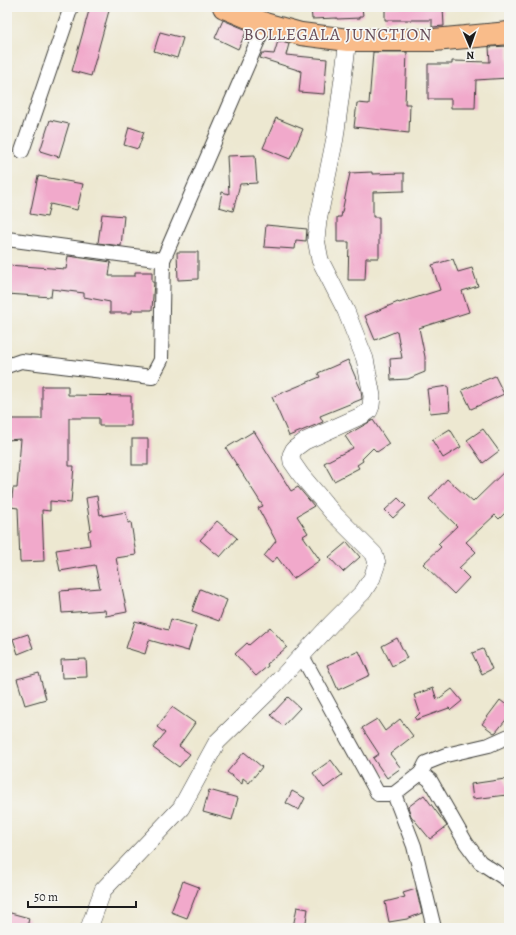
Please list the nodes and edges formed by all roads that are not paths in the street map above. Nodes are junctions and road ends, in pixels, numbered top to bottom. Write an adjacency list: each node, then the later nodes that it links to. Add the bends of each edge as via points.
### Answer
1 (71, 7): 6 (street)
2 (224, 7): 3 (main road)
3 (265, 24): 5 (main road, via 302,34); 8 (street)
4 (509, 33): 5 (main road, via 434,40)
5 (348, 40): 10 (street, via 335,138 316,239 320,260 346,311 365,359 372,396 371,406 363,415 305,441 294,449 291,455 292,462 301,475 374,554 377,564 363,592)
6 (22, 151)
7 (7, 239): 8 (street)
8 (163, 260): 9 (street, via 161,360 152,377 21,361)
9 (7, 366)
10 (302, 656): 13 (street, via 378,794); 15 (street, via 216,742 181,808 103,890)
11 (509, 736): 12 (street, via 489,745 446,755 426,763)
12 (420, 773): 13 (street); 14 (street, via 430,780 466,843 480,862)
13 (394, 794): 16 (street, via 414,846)
14 (509, 881)
15 (89, 928)
16 (434, 928)

